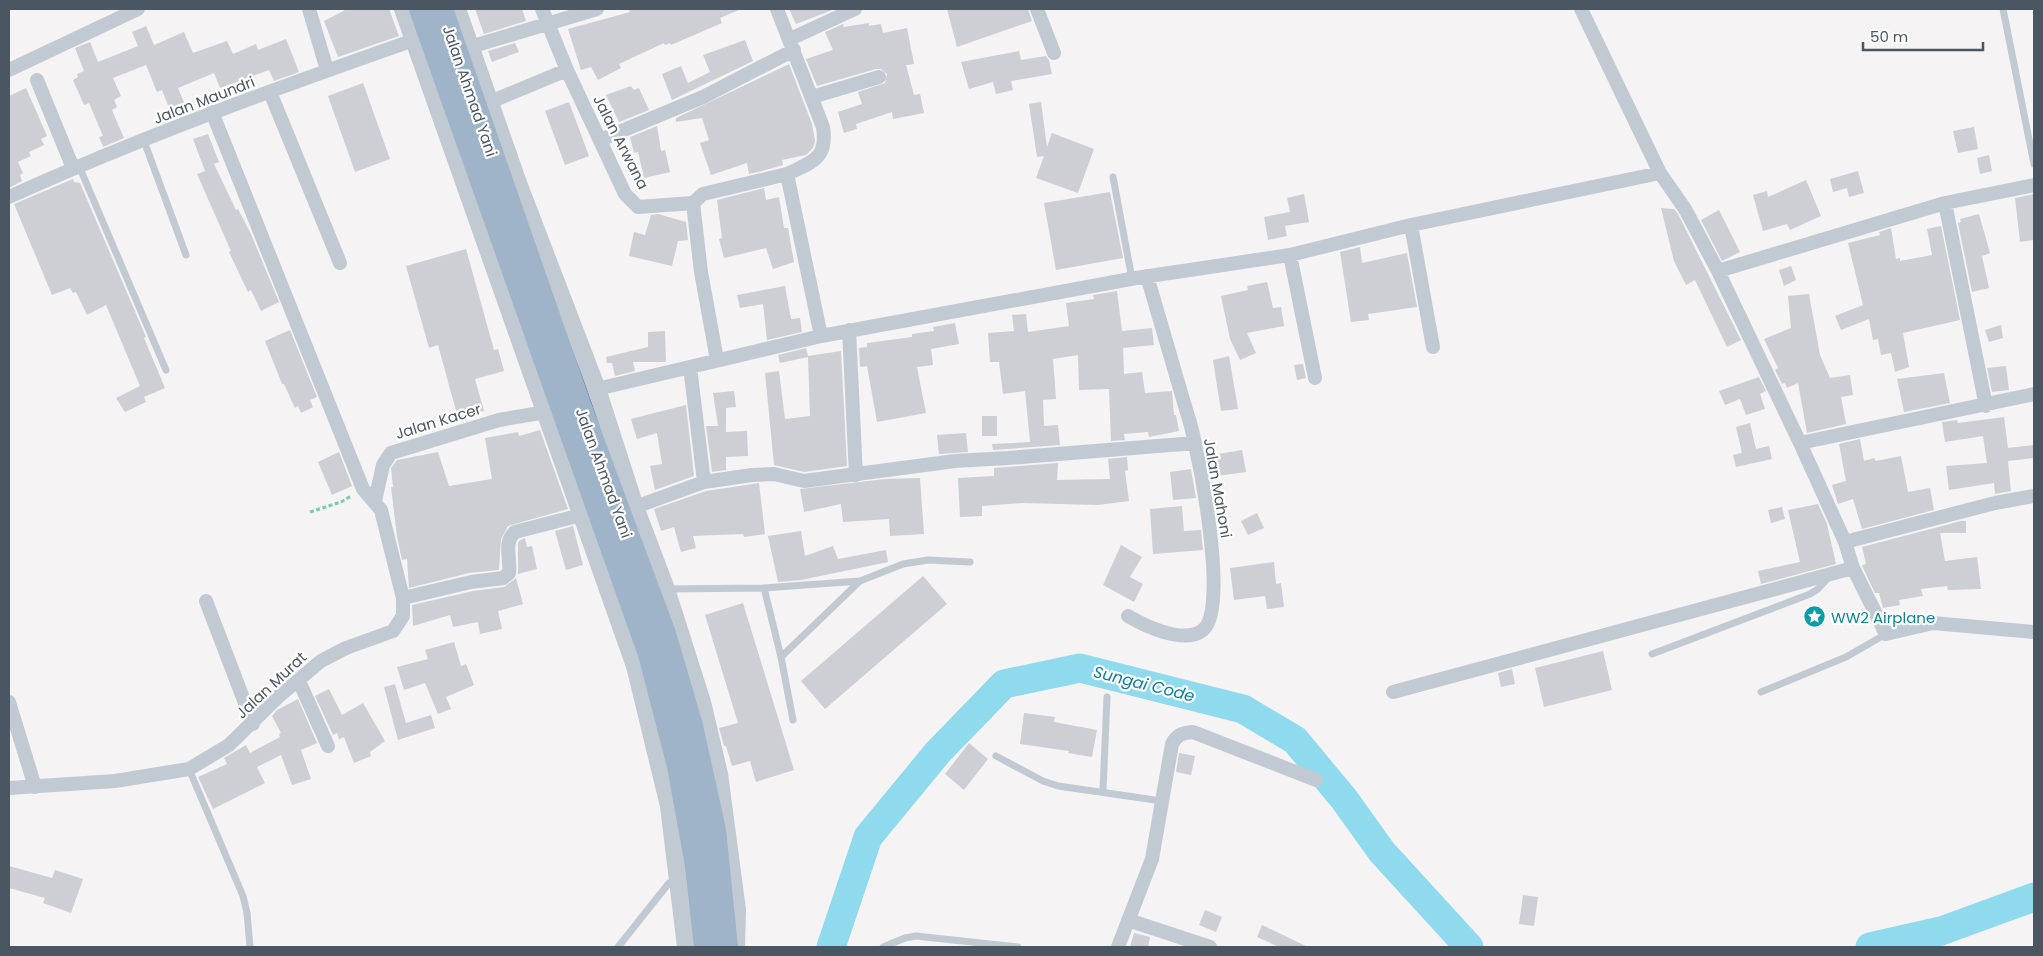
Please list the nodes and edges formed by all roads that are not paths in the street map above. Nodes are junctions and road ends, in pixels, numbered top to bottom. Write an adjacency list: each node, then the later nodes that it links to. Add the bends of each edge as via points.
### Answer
1 (138, 9): 19 (street)
2 (309, 9): 20 (street)
3 (403, 9): 15 (street)
4 (421, 9): 57 (highway, Jalan Ahmad Yani)
5 (441, 9): 35 (highway, Jalan Ahmad Yani)
6 (457, 9): 17 (street)
7 (542, 9): 14 (street, Jalan Arwana)
8 (595, 9): 14 (street)
9 (778, 9): 16 (street)
10 (855, 9): 16 (street)
11 (1037, 9): 18 (street)
12 (1581, 9): 32 (street)
13 (2003, 9): 30 (lane)
14 (548, 23): 17 (street); 21 (street, Jalan Arwana)
15 (414, 40): 20 (street, Jalan Maundri); 57 (street)
16 (792, 45): 25 (street); 28 (street, via 704,97)
17 (470, 47): 26 (street)
18 (1054, 53)
19 (9, 70)
20 (328, 70): 24 (street, Jalan Maundri)
21 (567, 70): 26 (street); 28 (street, Jalan Arwana)
22 (879, 77): 25 (street)
23 (37, 80): 31 (street)
24 (270, 92): 27 (street, Jalan Maundri); 43 (street)
25 (812, 96): 33 (street, Jalan Arwana, via 823,127 822,154)
26 (490, 102): 35 (street)
27 (212, 112): 29 (street, Jalan Maundri); 63 (street, via 363,489)
28 (600, 140): 38 (street, Jalan Arwana, via 625,194 638,207)
29 (144, 141): 31 (street, Jalan Maundri); 42 (lane)
30 (2034, 164)
31 (76, 167): 37 (street, Jalan Maundri); 52 (lane)
32 (1660, 173): 40 (street); 44 (street, via 1685,209)
33 (787, 174): 38 (street, Jalan Arwana, via 703,194); 48 (street)
34 (1112, 177): 46 (lane)
35 (511, 185): 54 (street); 57 (highway, Jalan Ahmad Yani)
36 (2034, 185): 39 (street)
37 (9, 197)
38 (693, 203): 50 (street, via 701,272)
39 (1945, 203): 44 (street); 56 (street)
40 (1411, 225): 41 (street); 49 (street)
41 (1290, 254): 45 (street); 53 (street)
42 (186, 255)
43 (340, 263)
44 (1718, 271): 59 (street)
45 (1147, 276): 46 (street); 58 (street, Jalan Mahoni)
46 (1132, 279): 47 (street)
47 (850, 330): 48 (street); 60 (street)
48 (821, 336): 50 (street)
49 (1432, 347)
50 (717, 360): 51 (street)
51 (690, 367): 54 (street); 61 (street)
52 (166, 370)
53 (1315, 378)
54 (597, 389): 64 (street)
55 (2034, 394): 56 (street)
56 (1986, 406): 59 (street)
57 (563, 409): 63 (street, Jalan Kacer, via 499,420 391,453 383,465); 65 (street); 100 (highway, Jalan Ahmad Yani, via 650,654 679,766 697,865); 101 (highway, Jalan Ahmad Yani, via 664,634 714,830)
58 (1195, 443): 60 (street, via 956,460); 75 (street, Jalan Mahoni, via 1212,542 1214,575 1210,621 1202,631 1178,635 1156,631)
59 (1800, 443): 66 (street)
60 (856, 474): 61 (street, via 804,481 762,474)
61 (704, 482): 64 (street)
62 (2034, 496): 66 (street)
63 (375, 501): 73 (street, via 381,510)
64 (634, 507): 72 (street)
65 (581, 515): 73 (street, via 511,535 508,542 509,573 503,578); 95 (street, via 635,666 669,806)
66 (1845, 542): 68 (street)
67 (970, 562): 70 (lane, via 928,560 903,564)
68 (1853, 568): 69 (street); 77 (street)
69 (1833, 572): 78 (lane, via 1818,590 1810,594); 81 (street)
70 (860, 581): 71 (lane); 79 (lane)
71 (764, 588): 72 (lane); 79 (lane)
72 (666, 589): 102 (street, via 702,702 719,774 737,910)
73 (403, 598): 80 (street, Jalan Murat, via 403,616 393,631 321,661)
74 (206, 601): 86 (street)
75 (1128, 616)
76 (2034, 632): 77 (street, via 1933,623)
77 (1886, 634): 82 (lane, via 1846,657)
78 (1652, 654)
79 (781, 657): 85 (lane)
80 (299, 681): 86 (street, Jalan Murat, via 278,697); 87 (street)
81 (1393, 692)
82 (1761, 692)
83 (1107, 697): 93 (lane)
84 (9, 702): 91 (street)
85 (793, 720)
86 (253, 724): 89 (street, Jalan Murat, via 229,745)
87 (328, 746)
88 (996, 756): 93 (lane, via 1058,786)
89 (189, 769): 91 (street, Jalan Murat, via 123,780); 97 (lane, via 243,896)
90 (1316, 780): 94 (street, via 1184,732 1175,737 1172,744)
91 (35, 787): 92 (street, Jalan Murat)
92 (9, 788)
93 (1103, 791): 94 (lane)
94 (1162, 801): 96 (street, via 1152,859)
95 (680, 880): 98 (lane, via 669,883); 99 (street)
96 (1128, 920): 105 (street); 106 (street)
97 (250, 947)
98 (618, 947)
99 (686, 947)
100 (706, 947)
101 (726, 947)
102 (736, 947)
103 (883, 947): 104 (lane, via 916,936)
104 (1018, 947)
105 (1118, 947)
106 (1210, 947)

